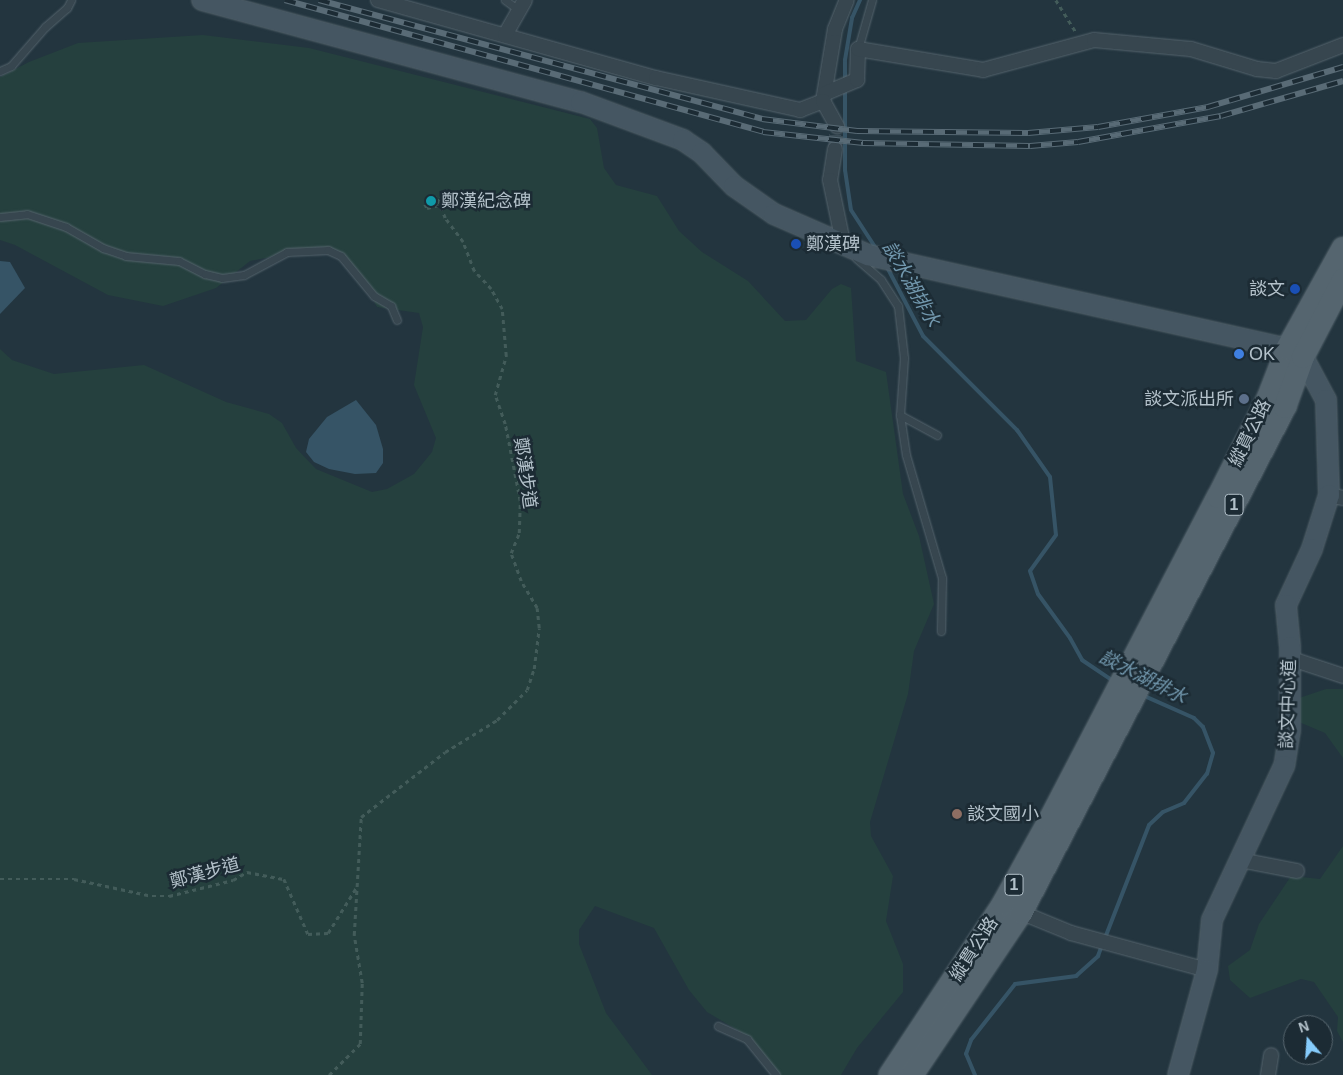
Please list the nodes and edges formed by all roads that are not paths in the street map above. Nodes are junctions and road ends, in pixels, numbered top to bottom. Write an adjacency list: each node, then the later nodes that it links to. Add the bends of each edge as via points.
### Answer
1 (71, 0): 11 (lane, via 12,66)
2 (202, 0): 16 (street, via 581,102 684,140 702,152 734,186 774,214)
3 (378, 0): 8 (street)
4 (504, 0): 7 (lane)
5 (847, 0): 12 (street, via 835,29)
6 (872, 0): 10 (lane)
7 (522, 5): 8 (street)
8 (505, 34): 12 (street, via 656,78 800,110)
9 (1343, 45): 10 (street, via 1276,71 1257,69 1191,49 1082,41 983,70)
10 (858, 49): 12 (street, via 857,80)
11 (0, 71)
12 (828, 94): 13 (street)
13 (837, 126)
14 (835, 149): 16 (street, via 830,180)
15 (0, 217): 19 (lane, via 28,214 66,227 103,248 126,256 179,261 205,274 222,278 244,275 287,252 328,250 341,256 374,296 391,306)
16 (844, 247): 20 (street, via 909,265); 21 (lane, via 881,280 898,306 904,358)
17 (1343, 248): 20 (main road, 縱貫公路 / 1)
18 (1343, 280): 20 (main road, 縱貫公路 / 1)
19 (397, 320)
20 (1295, 353): 23 (street, 談文中心道, via 1326,400); 29 (main road, 縱貫公路 / 1, via 1268,398 1149,647)
21 (900, 415): 22 (lane); 24 (lane, via 906,455 942,578)
22 (937, 435)
23 (1336, 497): 25 (street, 談文中心道, via 1286,605)
24 (942, 631)
25 (1289, 658): 26 (street); 27 (street, 談文中心道, via 1290,730 1284,766)
26 (1343, 676)
27 (1240, 860): 28 (street); 30 (street, 談文中心道, via 1212,920)
28 (1297, 872)
29 (1012, 909): 30 (street, via 1071,933); 34 (main road, 縱貫公路 / 1); 35 (main road, 縱貫公路 / 1)
30 (1207, 970): 36 (street, 談文中心道)
31 (718, 1026): 33 (lane, via 747,1039)
32 (1271, 1055): 37 (street)
33 (776, 1075)
34 (890, 1075)
35 (912, 1075)
36 (1178, 1075)
37 (1268, 1075)

